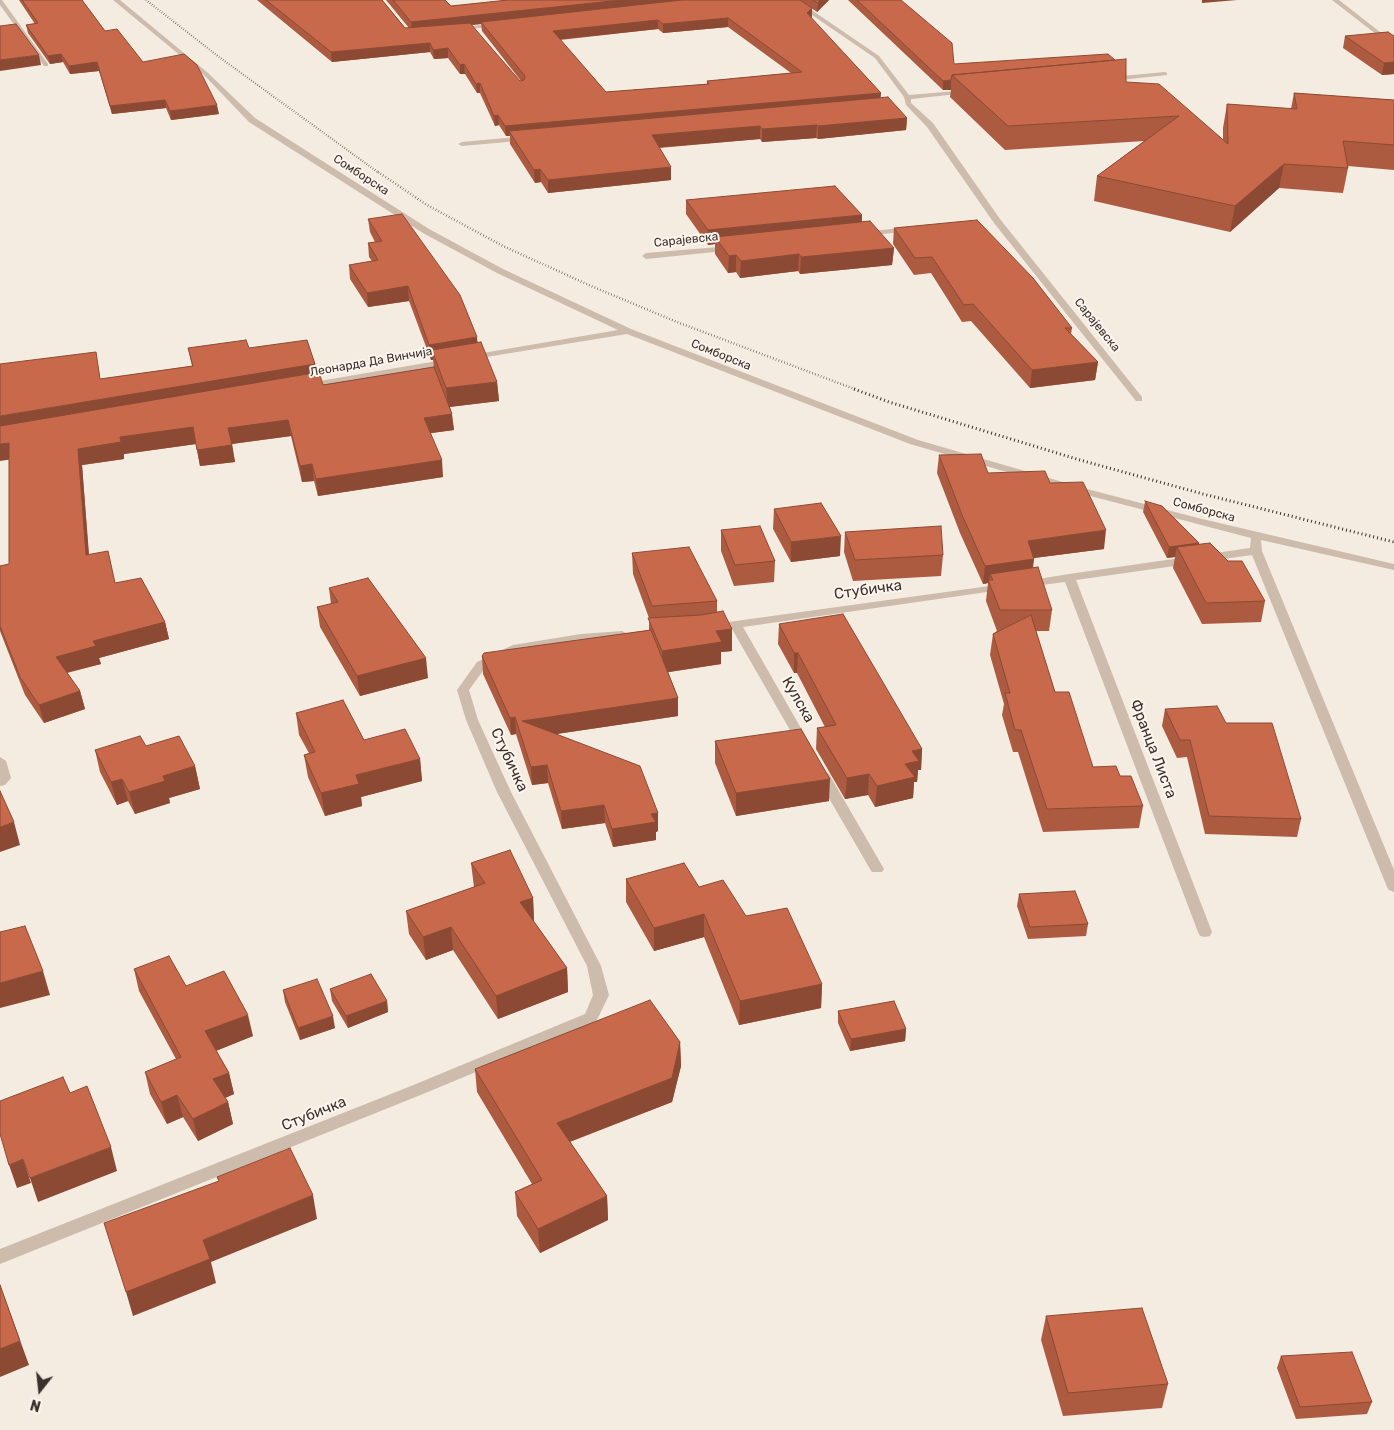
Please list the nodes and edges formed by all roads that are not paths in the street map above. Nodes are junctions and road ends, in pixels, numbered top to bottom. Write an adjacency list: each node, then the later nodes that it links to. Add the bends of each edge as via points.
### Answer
1 (116, 0): 22 (street, Сомборска, via 206,74 252,120 426,231 500,271)
2 (793, 0): 14 (street, Сарајевска, via 877,58)
3 (1335, 0): 9 (street)
4 (0, 2): 10 (street)
5 (502, 24): 6 (street)
6 (472, 27): 7 (street); 8 (street)
7 (454, 29)
8 (478, 34)
9 (1394, 46)
10 (46, 65)
11 (1166, 74): 12 (street)
12 (1099, 80)
13 (974, 91): 14 (street)
14 (907, 100): 15 (street); 24 (street, Сарајевска, via 930,125 992,221)
15 (898, 104)
16 (531, 137): 17 (street)
17 (462, 144)
18 (919, 228): 19 (street)
19 (851, 235)
20 (744, 246): 21 (street, Сарајевска)
21 (646, 256)
22 (628, 331): 23 (street, Леонарда Да Винчија); 25 (street, Сомборска, via 914,442)
23 (294, 388)
24 (1139, 399)
25 (1256, 536): 26 (street); 27 (street, Сомборска)
26 (1256, 552): 28 (street, Стубичка); 35 (street)
27 (1394, 567)
28 (1070, 577): 29 (street, Стубичка); 36 (street, Франца Листа)
29 (736, 625): 30 (street, Стубичка); 34 (street, Кулска)
30 (701, 630)
31 (631, 634): 37 (street, Стубичка, via 517,648 481,665 463,690 472,720 504,792 594,966 600,995 591,1018)
32 (0, 761): 33 (street)
33 (2, 780)
34 (877, 869)
35 (1394, 887)
36 (1205, 932)
37 (0, 1257)

